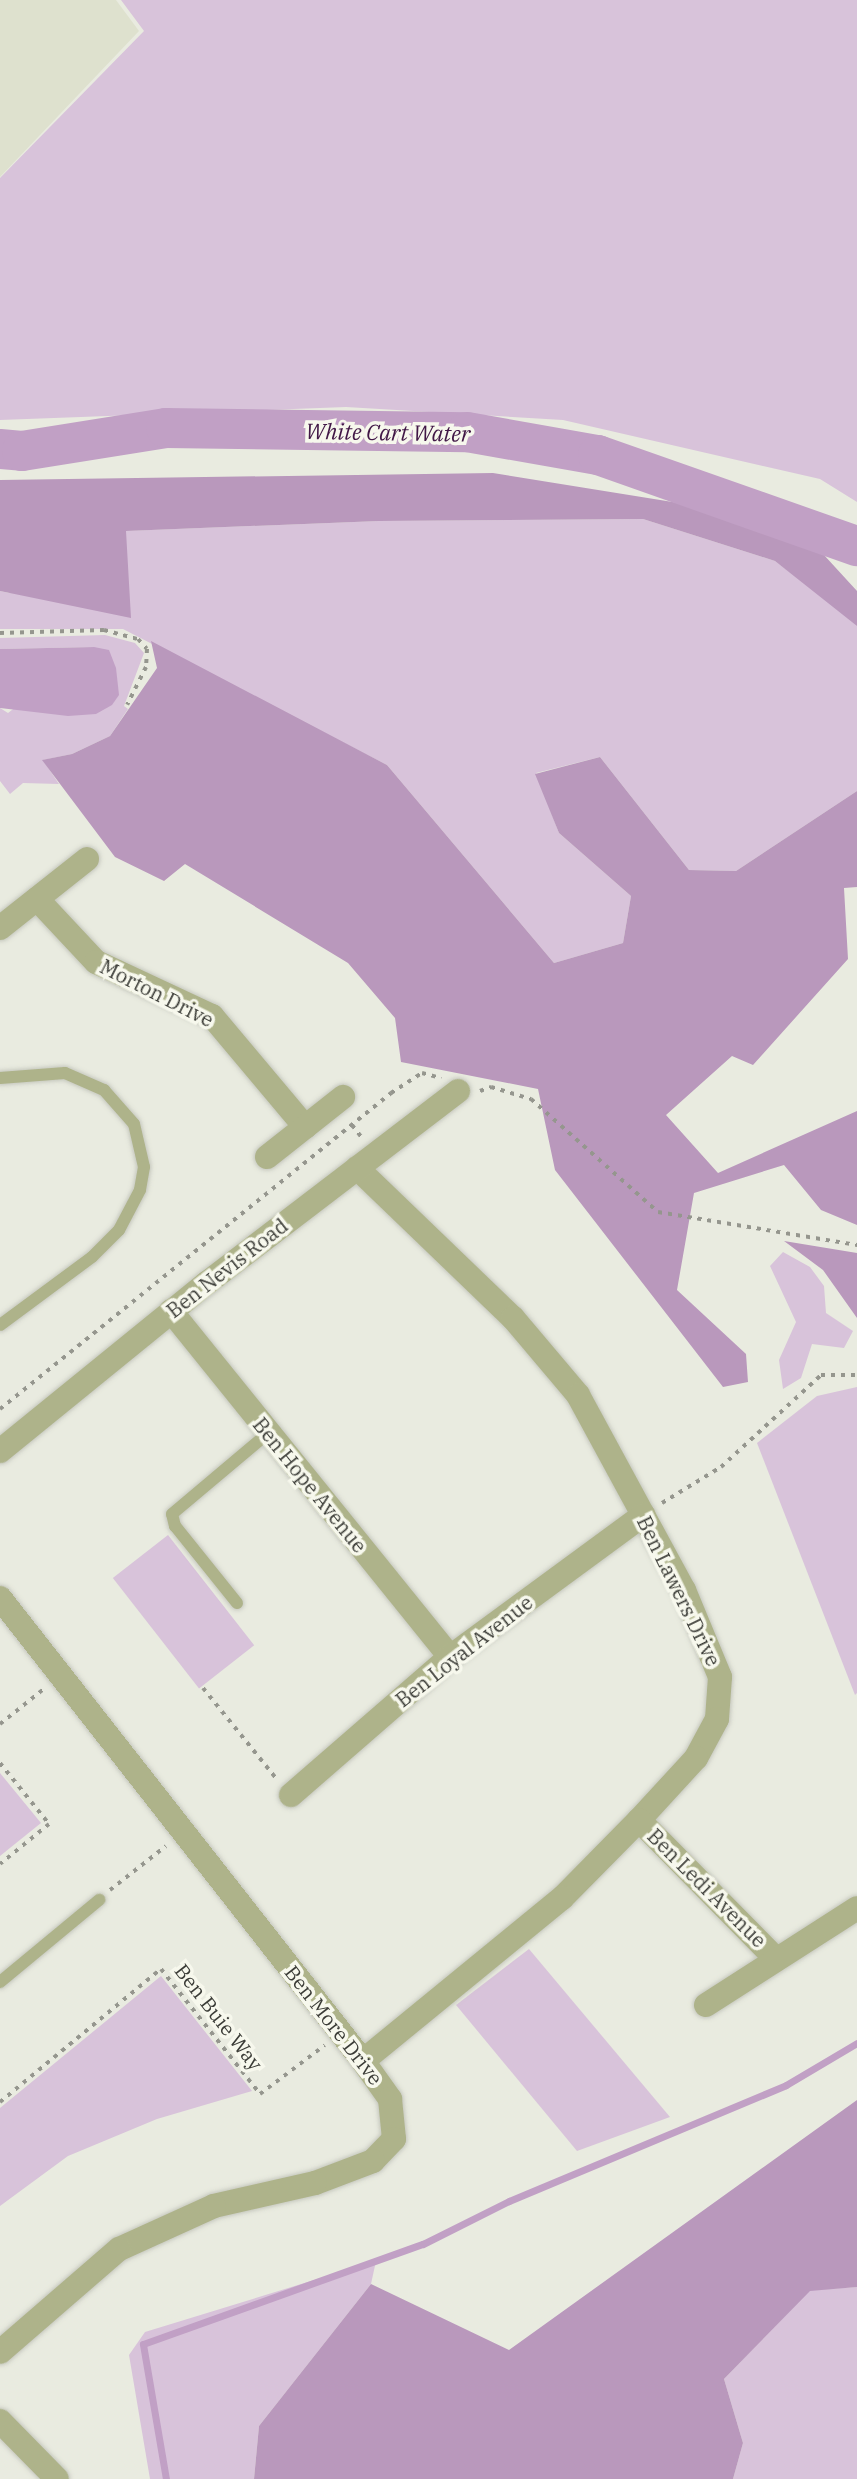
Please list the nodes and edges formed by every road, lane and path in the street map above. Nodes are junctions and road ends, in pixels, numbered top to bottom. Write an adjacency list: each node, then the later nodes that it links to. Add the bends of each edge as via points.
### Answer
1 (0, 633): 2 (path, via 104,630 138,639 147,649 146,667)
2 (127, 705)
3 (87, 859): 4 (street)
4 (37, 899): 5 (street); 9 (street, Morton Drive, via 96,962 212,1016)
5 (0, 928)
6 (0, 1078): 14 (lane, via 65,1073 104,1090 134,1124 144,1167 140,1190 119,1230 92,1257)
7 (458, 1091): 11 (street, Ben Nevis Road); 12 (path, via 471,1094 491,1087 531,1099 658,1212); 16 (path, via 438,1075 422,1073 391,1093)
8 (343, 1097): 9 (street)
9 (305, 1127): 10 (street)
10 (267, 1157)
11 (357, 1168): 13 (street, Ben Nevis Road); 19 (street, Ben Lawers Drive, via 513,1318 578,1395)
12 (857, 1245)
13 (171, 1311): 17 (street, Ben Hope Avenue); 18 (street, Ben Nevis Road)
14 (0, 1325)
15 (857, 1375): 19 (path, via 821,1375 721,1467)
16 (0, 1409)
17 (267, 1434): 20 (lane, via 172,1514 175,1526); 22 (street, Ben Hope Avenue)
18 (0, 1451)
19 (643, 1515): 22 (street, Ben Loyal Avenue); 28 (street, Ben Lawers Drive, via 684,1590 720,1677 717,1719 696,1758)
20 (237, 1603)
21 (3, 1608): 23 (street, Ben More Drive)
22 (450, 1657): 27 (street, Ben Loyal Avenue)
23 (61, 1675): 25 (path); 29 (street, Ben More Drive)
24 (203, 1688): 27 (path)
25 (0, 1724)
26 (0, 1763): 30 (path, via 49,1824)
27 (291, 1795)
28 (639, 1820): 33 (street, Ben Ledi Avenue); 37 (street, Ben Lawers Drive, via 562,1898)
29 (183, 1832): 31 (path); 36 (street, Ben More Drive)
30 (0, 1864)
31 (99, 1900): 34 (lane)
32 (857, 1908): 33 (street, Ben Ledi Avenue)
33 (774, 1957): 35 (street, Ben Ledi Avenue)
34 (0, 1982)
35 (706, 2005)
36 (341, 2033): 37 (street, Ben More Drive); 38 (path, Ben Buie Way, via 260,2094 161,1969)
37 (363, 2061): 39 (street, Ben More Drive, via 390,2099 394,2139 373,2161 315,2183 214,2206 119,2249)
38 (0, 2102)
39 (0, 2352)
40 (0, 2421): 41 (street)
41 (57, 2479)

